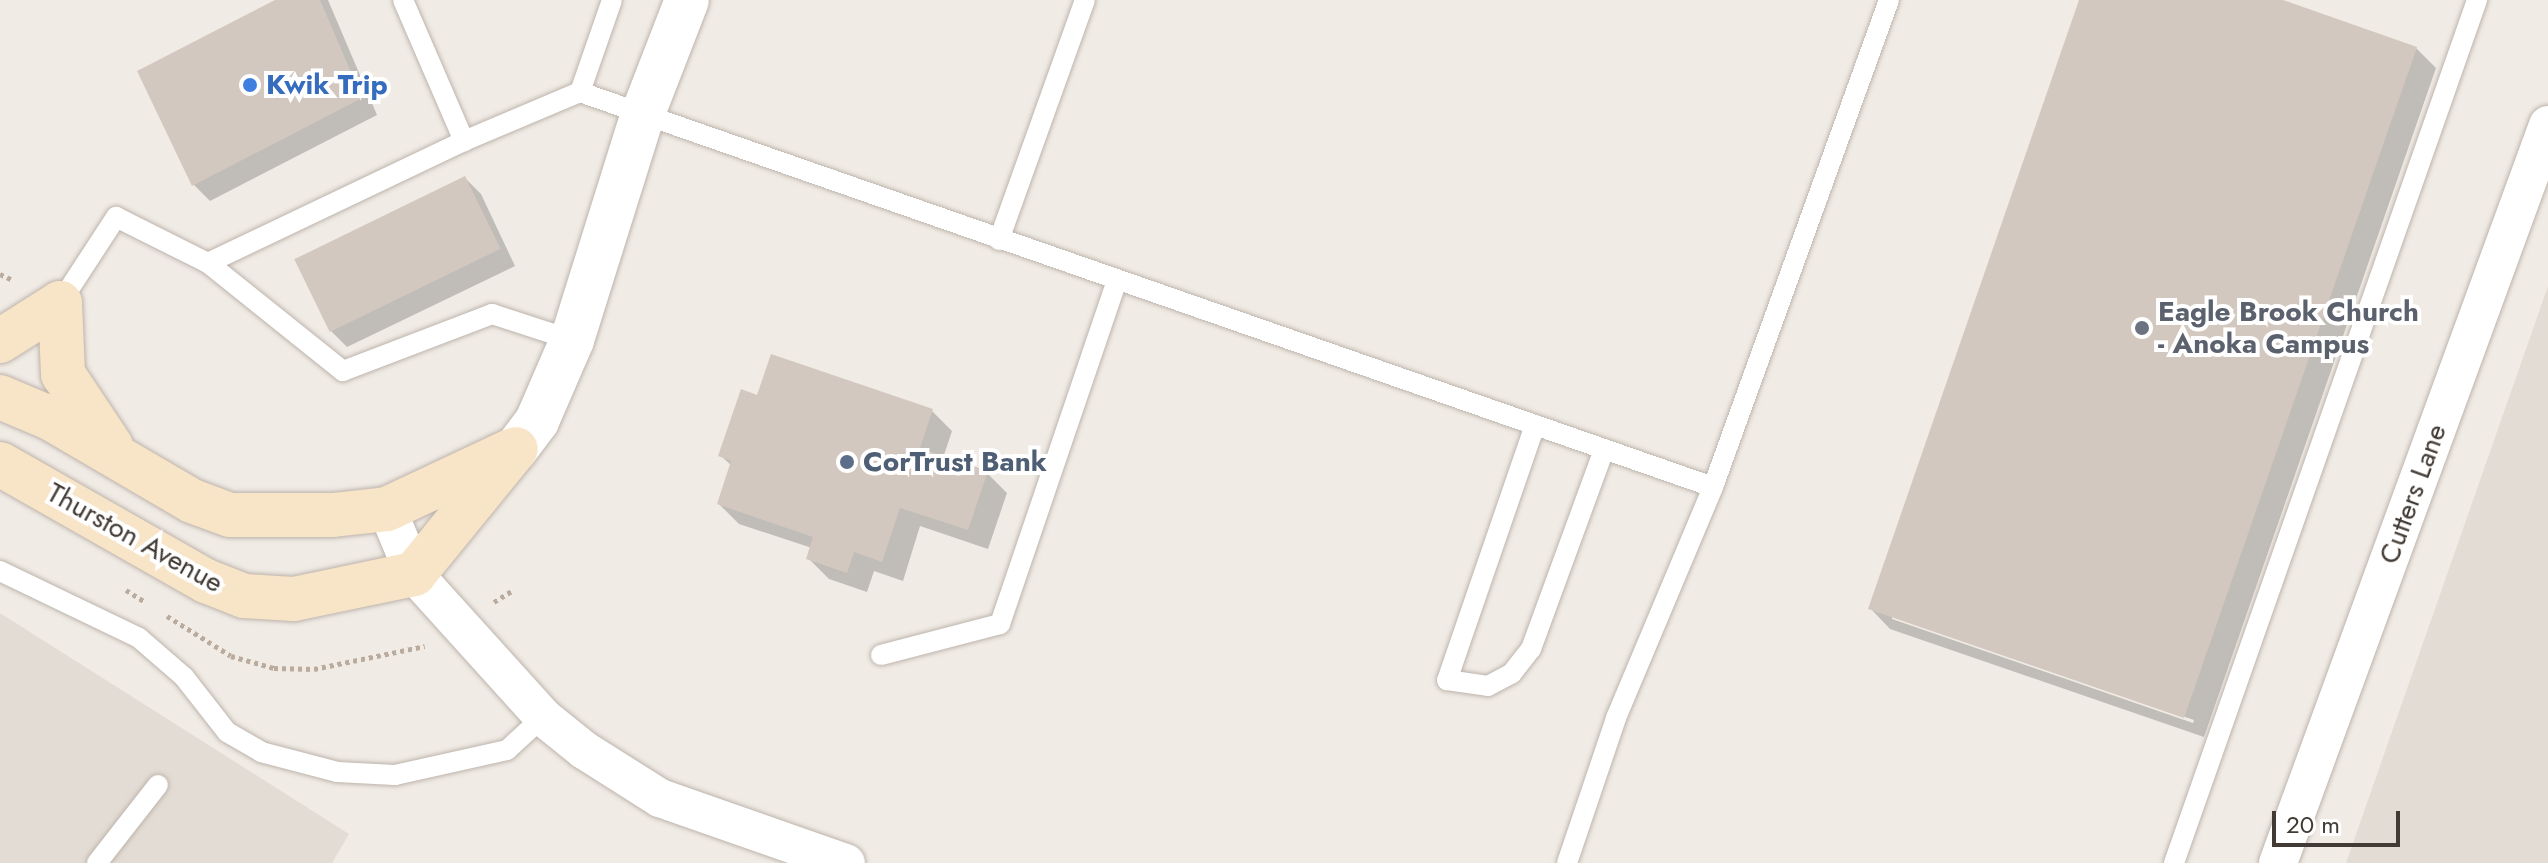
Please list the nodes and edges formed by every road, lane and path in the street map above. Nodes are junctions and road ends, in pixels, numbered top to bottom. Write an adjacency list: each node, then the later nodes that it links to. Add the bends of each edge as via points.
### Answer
1 (403, 0): 10 (lane)
2 (612, 0): 7 (lane)
3 (687, 0): 8 (street)
4 (1085, 0): 11 (lane)
5 (1889, 0): 23 (lane)
6 (2477, 0): 33 (lane)
7 (580, 92): 8 (lane); 10 (lane)
8 (642, 116): 11 (lane); 15 (street)
9 (2548, 125): 34 (street, Cutters Lane)
10 (464, 141): 12 (lane)
11 (999, 240): 13 (lane)
12 (208, 263): 14 (lane, via 116,217); 15 (lane, via 343,371 492,314)
13 (1117, 281): 18 (lane); 27 (lane, via 1000,624)
14 (60, 303): 16 (main road); 21 (main road, via 63,374)
15 (572, 340): 19 (street, via 537,421)
16 (0, 341)
17 (0, 397): 21 (main road)
18 (1535, 425): 20 (lane); 20 (lane, via 1447,680 1488,686 1512,673 1531,649)
19 (516, 449): 24 (main road); 26 (main road)
20 (1604, 449): 23 (lane)
21 (120, 458): 24 (main road, via 192,501 230,515)
22 (0, 464): 26 (main road, Thurston Avenue, via 206,581 244,596 294,599)
23 (1713, 487): 32 (lane, via 1616,718)
24 (387, 509): 26 (street)
25 (0, 571): 28 (lane, via 139,638 184,677 227,732 261,752 337,772 395,775 507,750)
26 (414, 574): 28 (street)
27 (881, 655)
28 (543, 717): 31 (street, via 660,798)
29 (158, 785): 30 (lane)
30 (97, 863)
31 (846, 863)
32 (1567, 863)
33 (2174, 863)
34 (2278, 863)

